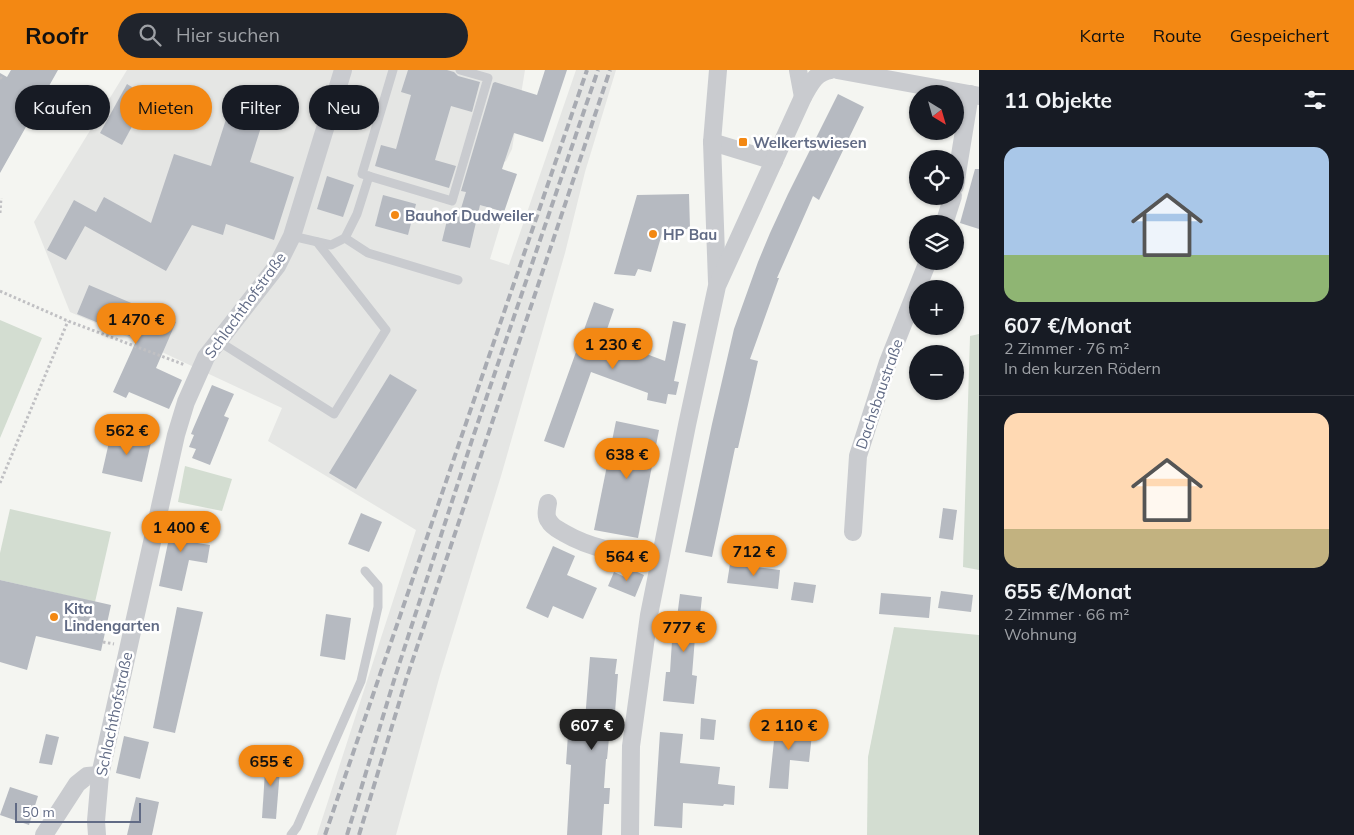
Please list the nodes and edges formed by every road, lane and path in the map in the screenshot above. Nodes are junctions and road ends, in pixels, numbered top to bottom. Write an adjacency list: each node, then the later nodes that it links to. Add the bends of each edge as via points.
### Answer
1 (343, 70): 16 (street, Schlachthofstraße)
2 (393, 70): 13 (lane, via 362,174)
3 (460, 70): 13 (lane, via 488,78 452,201)
4 (718, 70): 10 (street)
5 (798, 70): 9 (street)
6 (831, 70): 9 (street, via 814,78)
7 (837, 70): 8 (street)
8 (974, 95): 11 (street)
9 (803, 97): 12 (street)
10 (712, 142): 12 (street); 21 (street)
11 (963, 150)
12 (774, 160): 21 (street)
13 (369, 176): 17 (lane, via 357,214)
14 (1, 198): 15 (path)
15 (0, 213)
16 (292, 236): 18 (lane); 24 (street, Schlachthofstraße, via 277,266)
17 (345, 238): 18 (lane, via 331,245); 20 (lane, via 368,253)
18 (317, 242): 24 (lane, via 386,330 334,414)
19 (924, 270): 28 (street, Dachsbaustraße, via 888,362 858,456)
20 (458, 280)
21 (718, 286): 29 (street)
22 (0, 291): 23 (path)
23 (68, 321): 25 (path); 26 (path)
24 (218, 341): 25 (street, Schlachthofstraße)
25 (199, 370): 31 (street, Schlachthofstraße, via 176,435)
26 (0, 483)
27 (548, 502): 29 (street, via 548,521 580,543 602,550)
28 (853, 532)
29 (660, 558): 35 (street, via 631,746)
30 (365, 571): 34 (lane, via 378,586 378,607 361,681 298,827)
31 (100, 775): 32 (street, via 88,776 77,784); 33 (street, Schlachthofstraße)
32 (44, 835)
33 (97, 835)
34 (291, 835)
35 (630, 835)

